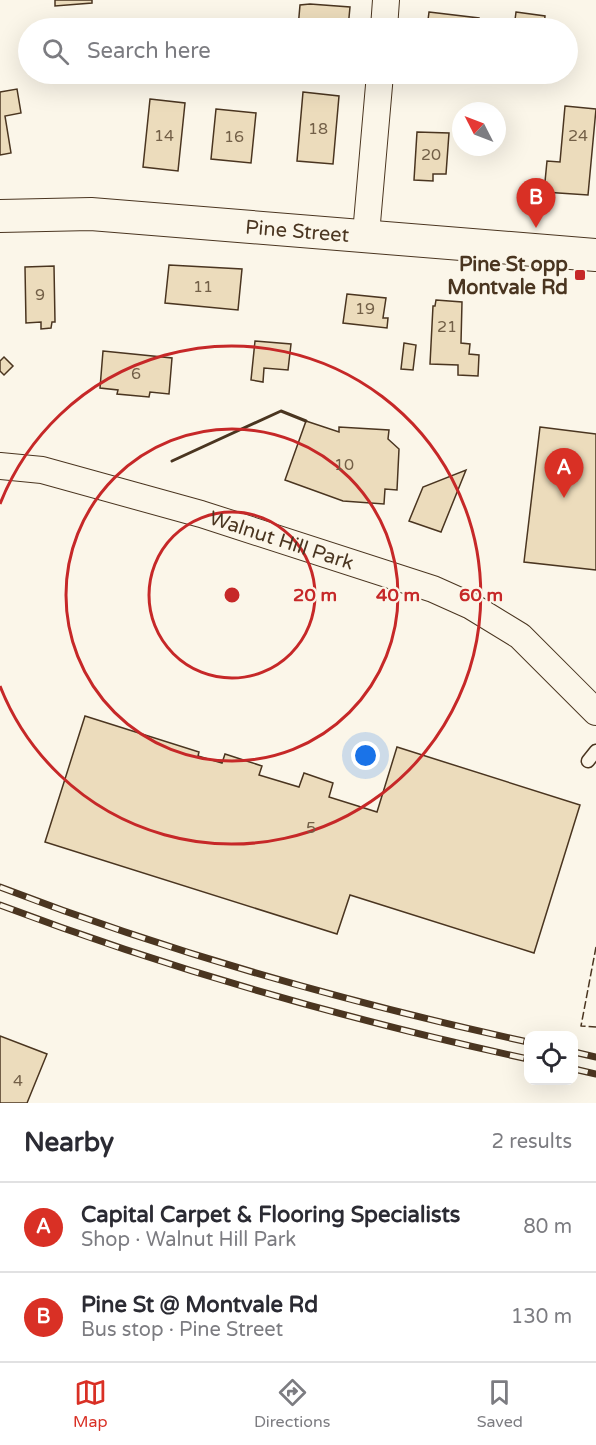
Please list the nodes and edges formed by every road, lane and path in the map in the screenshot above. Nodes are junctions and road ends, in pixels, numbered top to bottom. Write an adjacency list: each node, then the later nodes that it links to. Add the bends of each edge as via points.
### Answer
1 (386, 0): 2 (street)
2 (385, 18)
3 (379, 84): 5 (street)
4 (0, 216): 5 (street, Pine Street, via 91,213)
5 (366, 234): 6 (street, Pine Street)
6 (596, 255)
7 (0, 466): 8 (street, Walnut Hill Park, via 42,470 201,514 448,596 520,636)
8 (596, 712)
9 (596, 751): 10 (lane)
10 (588, 761)

